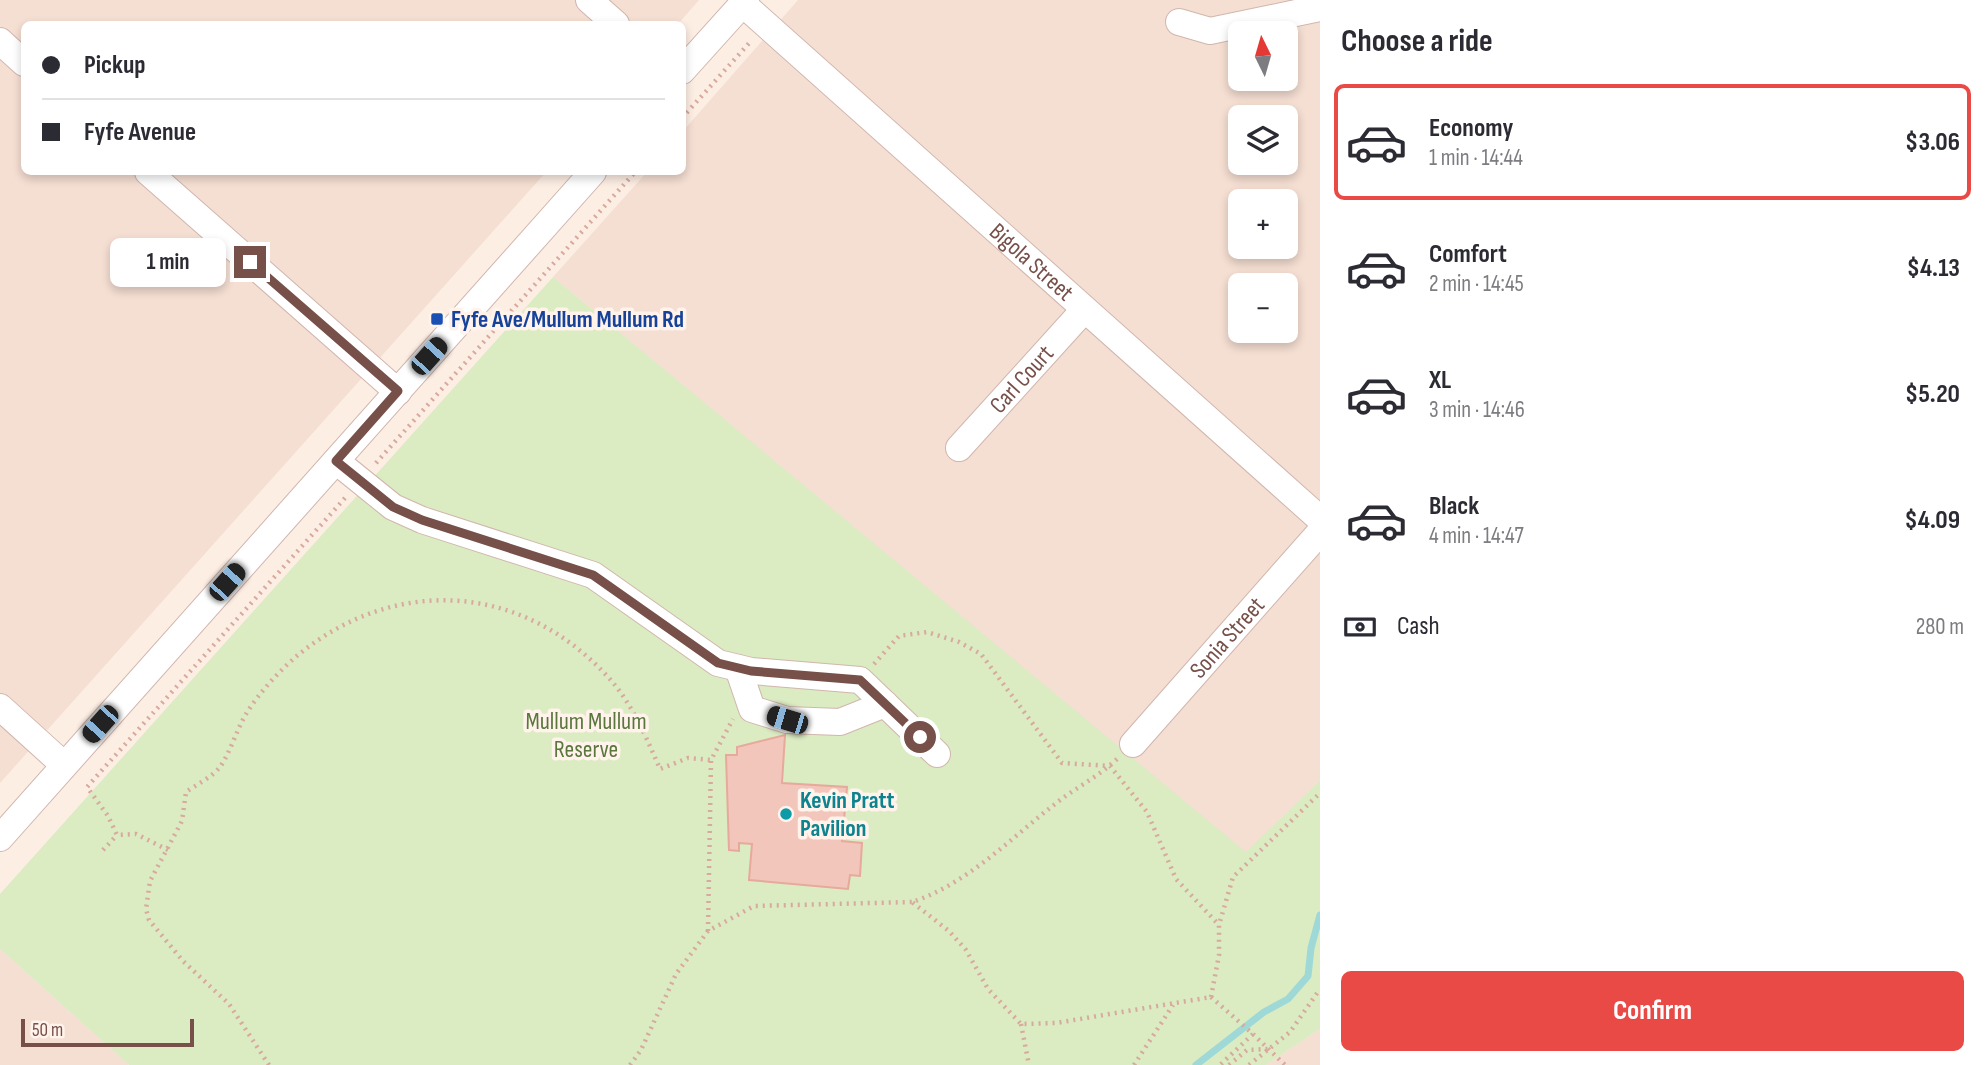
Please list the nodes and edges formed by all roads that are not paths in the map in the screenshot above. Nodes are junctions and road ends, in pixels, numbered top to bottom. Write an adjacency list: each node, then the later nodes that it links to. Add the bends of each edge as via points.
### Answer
1 (589, 0): 4 (street)
2 (744, 2): 8 (street); 11 (street, Bigola Street)
3 (1320, 8): 5 (street, via 1210,31)
4 (613, 21)
5 (1179, 22)
6 (0, 41): 7 (street)
7 (21, 60)
8 (686, 67)
9 (151, 175): 12 (street)
10 (590, 175): 12 (street)
11 (1084, 310): 13 (street, Carl Court); 15 (street, Bigola Street)
12 (398, 391): 14 (street)
13 (959, 448)
14 (336, 461): 17 (street, via 393,507 422,520 593,575 718,663); 22 (street)
15 (1320, 519)
16 (1320, 532): 20 (street, Sonia Street)
17 (738, 668): 18 (street, via 860,680); 18 (street, via 752,709 787,720 840,722)
18 (885, 704): 21 (street)
19 (0, 707): 22 (street)
20 (1133, 744)
21 (937, 754)
22 (64, 765): 23 (street)
23 (0, 838)

